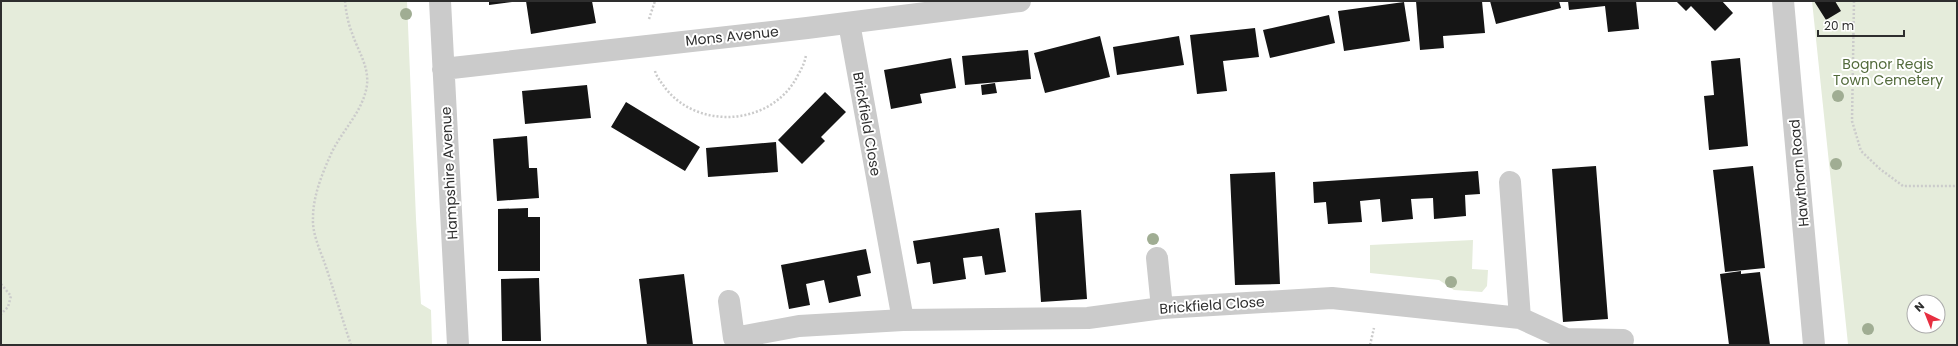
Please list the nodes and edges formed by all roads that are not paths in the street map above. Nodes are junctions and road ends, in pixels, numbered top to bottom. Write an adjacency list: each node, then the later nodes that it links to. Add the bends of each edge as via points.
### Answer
1 (440, 1): 5 (street, Hampshire Avenue)
2 (1020, 1): 4 (street, Mons Avenue)
3 (1782, 1): 14 (street, Hawthorn Road)
4 (849, 23): 5 (street, Mons Avenue); 11 (street, Brickfield Close)
5 (443, 69): 13 (street, Hampshire Avenue)
6 (1510, 182): 10 (street)
7 (1157, 258): 9 (street)
8 (729, 301): 11 (street, Brickfield Close, via 734,338 799,326)
9 (1162, 308): 10 (street, Brickfield Close, via 1332,298); 11 (street, Brickfield Close, via 1088,318)
10 (1520, 318): 12 (street, Brickfield Close, via 1566,339)
11 (903, 320)
12 (1624, 340)
13 (458, 345)
14 (1814, 345)

